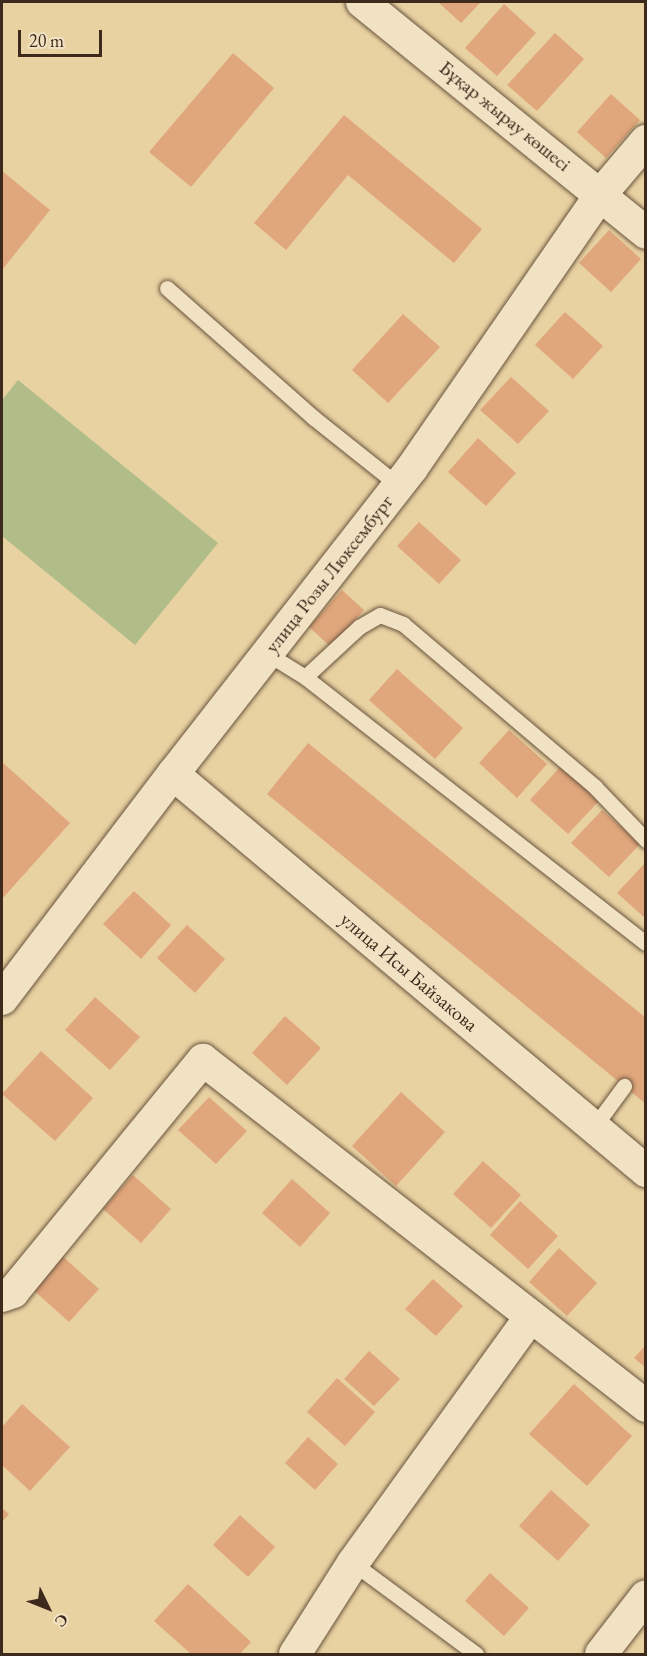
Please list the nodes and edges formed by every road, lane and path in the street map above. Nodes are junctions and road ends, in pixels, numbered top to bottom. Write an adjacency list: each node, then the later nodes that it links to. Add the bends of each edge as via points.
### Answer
1 (362, 2): 3 (street, Бұқар жырау көшесі)
2 (645, 141): 3 (street, улица Розы Люксембург)
3 (602, 194): 4 (street, Бұқар жырау көшесі); 6 (street, улица Розы Люксембург)
4 (645, 233)
5 (167, 288): 6 (lane, via 314,418)
6 (398, 485): 7 (street, улица Розы Люксембург)
7 (268, 654): 8 (lane); 9 (street, улица Розы Люксембург)
8 (305, 677): 10 (lane, via 359,627 380,615 403,624 595,787); 11 (lane)
9 (173, 774): 12 (street, улица Розы Люксембург); 14 (street, улица Исы Байзакова)
10 (645, 840)
11 (645, 944)
12 (2, 999)
13 (624, 1086): 14 (lane)
14 (594, 1128): 15 (street, улица Исы Байзакова)
15 (645, 1171)
16 (2, 1296): 17 (street, via 13,1292 203,1060)
17 (531, 1316): 18 (street); 19 (street)
18 (645, 1406)
19 (353, 1563): 21 (street); 22 (lane)
20 (645, 1596): 23 (street)
21 (295, 1654)
22 (476, 1654)
23 (602, 1654)

